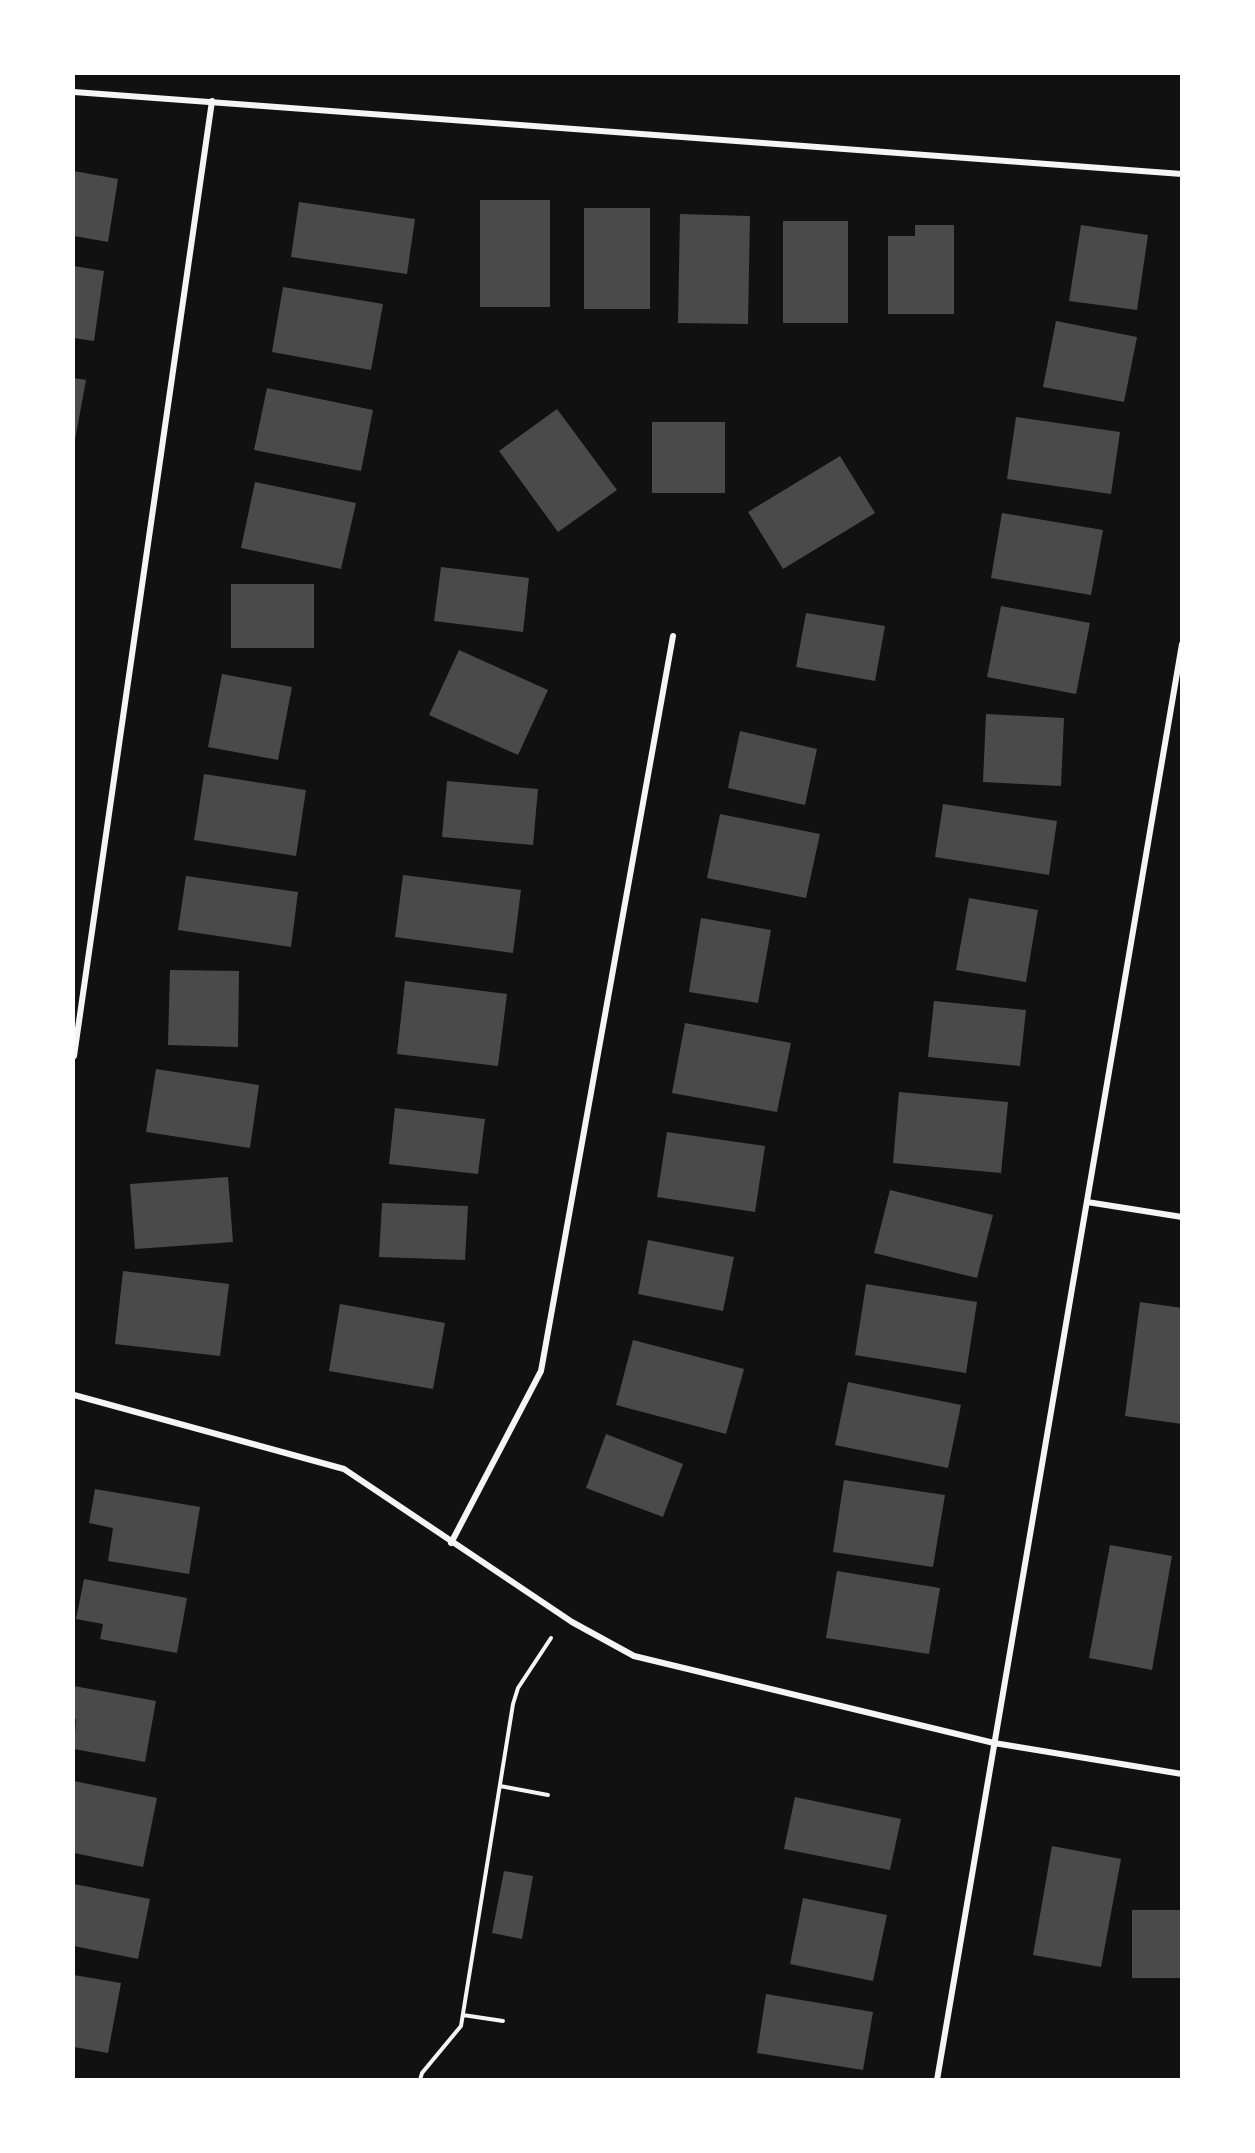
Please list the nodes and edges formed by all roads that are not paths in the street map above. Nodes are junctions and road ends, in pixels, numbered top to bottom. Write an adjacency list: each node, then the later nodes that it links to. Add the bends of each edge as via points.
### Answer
1 (74, 92): 2 (street)
2 (212, 101): 3 (street); 8 (street)
3 (1182, 174)
4 (673, 636): 12 (street, via 541,1371)
5 (1182, 644): 6 (street)
6 (1174, 688): 7 (street); 9 (street)
7 (1182, 689)
8 (74, 1056)
9 (1087, 1202): 10 (street); 13 (street)
10 (1182, 1217)
11 (74, 1395): 12 (street, via 344,1469)
12 (451, 1543): 13 (street, via 572,1622 634,1656)
13 (994, 1743): 14 (street); 15 (street)
14 (1182, 1774)
15 (937, 2079)

